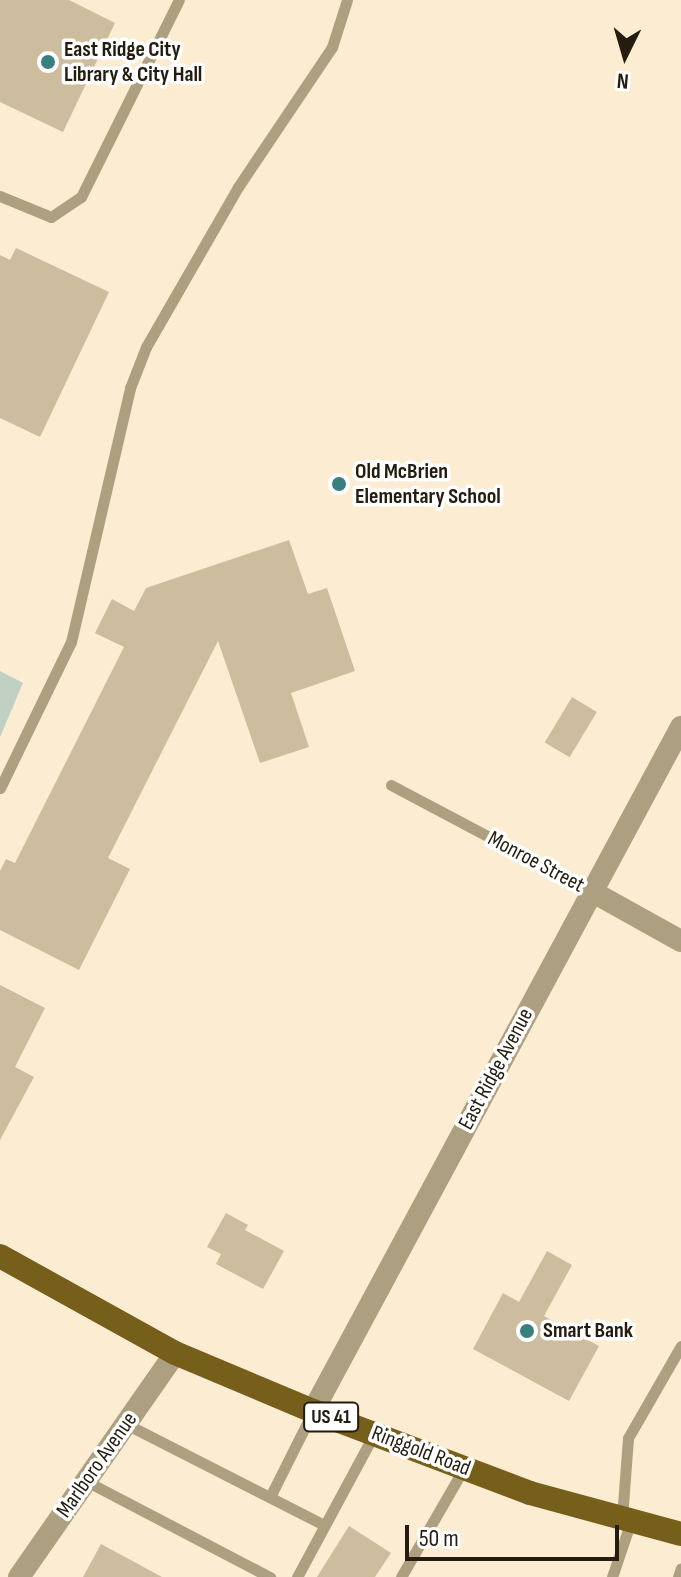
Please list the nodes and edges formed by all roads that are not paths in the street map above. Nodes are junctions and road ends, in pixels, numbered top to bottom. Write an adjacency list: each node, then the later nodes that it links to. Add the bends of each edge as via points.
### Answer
1 (179, 0): 3 (lane, via 81,197 51,217)
2 (347, 0): 6 (lane, via 332,47 238,187 146,347 130,388 71,642)
3 (0, 196)
4 (681, 727): 7 (street, East Ridge Avenue)
5 (391, 785): 7 (lane, Monroe Street)
6 (0, 788)
7 (591, 891): 8 (street, Monroe Street); 12 (street, East Ridge Avenue)
8 (681, 941)
9 (0, 1256): 11 (main road, Ringgold Road / US 41)
10 (681, 1346): 18 (lane, via 628,1438)
11 (175, 1353): 12 (main road, Ringgold Road / US 41); 13 (street, Marlboro Avenue)
12 (313, 1411): 14 (main road, Ringgold Road / US 41); 17 (lane)
13 (126, 1424): 16 (street, Marlboro Avenue); 17 (lane)
14 (375, 1434): 15 (main road, Ringgold Road / US 41); 19 (lane)
15 (464, 1468): 18 (main road, Ringgold Road / US 41, via 530,1493); 25 (lane)
16 (86, 1481): 22 (street, Marlboro Avenue); 23 (lane)
17 (270, 1497): 19 (lane)
18 (626, 1519): 20 (main road, Ringgold Road / US 41); 26 (lane)
19 (324, 1525): 24 (lane)
20 (681, 1534)
21 (681, 1568): 27 (lane)
22 (19, 1577)
23 (270, 1577)
24 (297, 1577)
25 (401, 1577)
26 (612, 1577)
27 (678, 1577)

